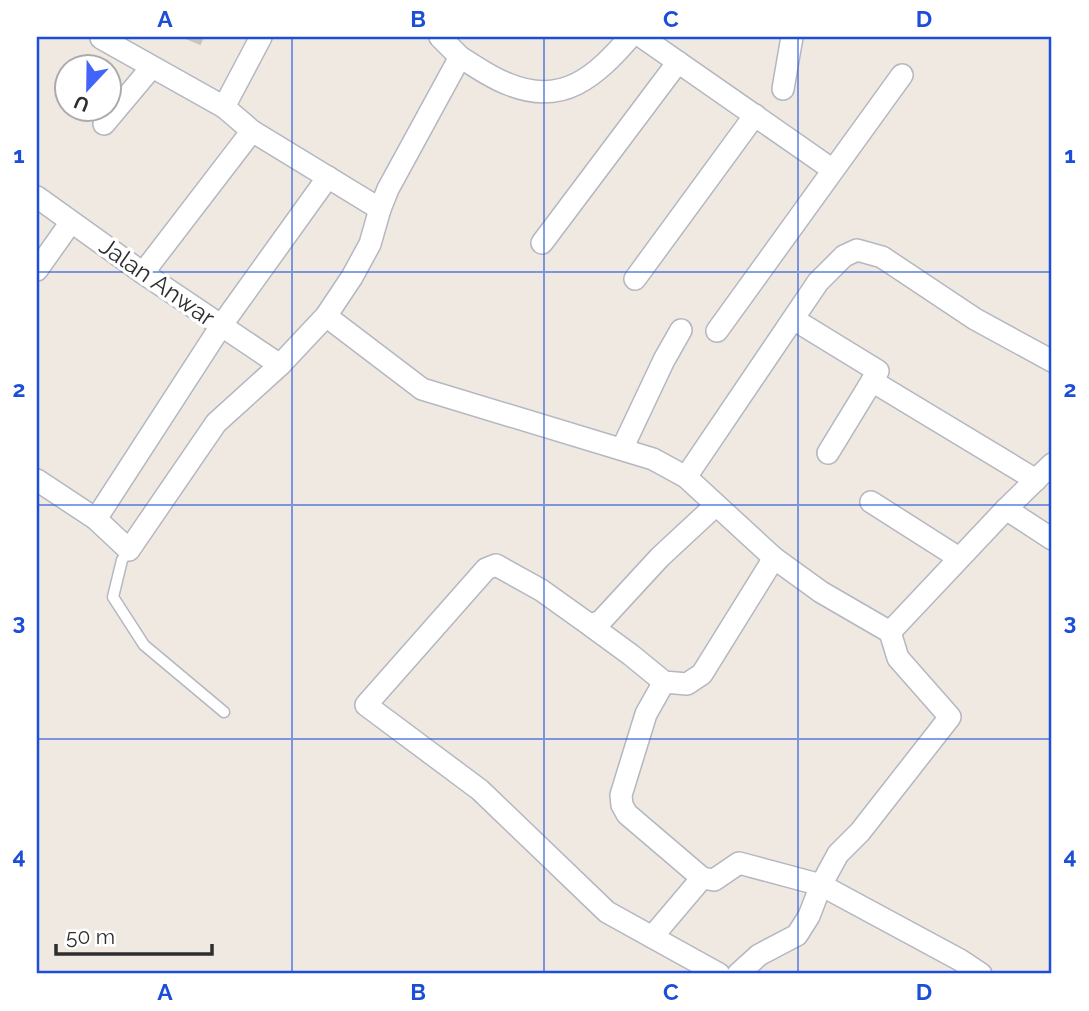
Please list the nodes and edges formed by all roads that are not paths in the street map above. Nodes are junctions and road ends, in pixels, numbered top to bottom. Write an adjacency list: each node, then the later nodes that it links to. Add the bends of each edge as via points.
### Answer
1 (261, 37): 12 (street)
2 (439, 37): 7 (street)
3 (630, 37): 7 (street, via 584,81 556,92 508,85)
4 (642, 37): 8 (street)
5 (792, 37): 11 (street)
6 (101, 38): 9 (street)
7 (460, 57): 19 (street)
8 (678, 62): 13 (street); 21 (street)
9 (151, 68): 12 (street); 14 (street)
10 (902, 75): 16 (street)
11 (783, 89)
12 (224, 107): 15 (street)
13 (755, 116): 16 (street); 24 (street)
14 (104, 124)
15 (252, 131): 17 (street); 23 (street)
16 (833, 170): 29 (street)
17 (327, 177): 19 (street); 27 (street)
18 (37, 197): 20 (street, Jalan Anwar)
19 (380, 209): 25 (street, via 370,244)
20 (71, 222): 22 (street); 23 (street, Jalan Anwar)
21 (542, 243)
22 (37, 270)
23 (143, 273): 27 (street, Jalan Anwar)
24 (635, 279)
25 (326, 316): 31 (street); 33 (street, via 422,389)
26 (803, 325): 32 (street, via 878,371)
27 (220, 326): 31 (street, Jalan Anwar); 42 (street)
28 (681, 330): 33 (street)
29 (717, 331)
30 (1052, 361): 36 (street, via 975,319 882,257 857,250 818,282)
31 (280, 365): 44 (street, via 216,423)
32 (872, 381): 34 (street); 38 (street)
33 (622, 449): 36 (street)
34 (828, 453)
35 (1052, 464): 38 (street)
36 (686, 477): 40 (street)
37 (37, 480): 42 (street)
38 (1036, 480): 41 (street)
39 (871, 502): 46 (street)
40 (716, 505): 45 (street); 47 (street, via 601,621)
41 (1006, 509): 43 (street); 46 (street)
42 (96, 519): 44 (street)
43 (1052, 538)
44 (129, 550): 50 (lane, via 113,597 144,645)
45 (774, 558): 48 (street); 49 (street, via 702,674 687,684)
46 (959, 558): 48 (street)
47 (590, 625): 49 (street); 53 (street, via 496,565 486,569 366,705 480,790 607,912)
48 (890, 632): 52 (street, via 898,659 950,717 838,854)
49 (664, 682): 51 (street, via 646,714 621,795 622,805)
50 (224, 712)
51 (702, 878): 52 (street, via 714,880 739,863); 53 (street)
52 (821, 885): 54 (street); 56 (street, via 797,935 759,955)
53 (652, 937): 55 (street)
54 (956, 967): 57 (street)
55 (719, 974)
56 (738, 974)
57 (981, 974)

